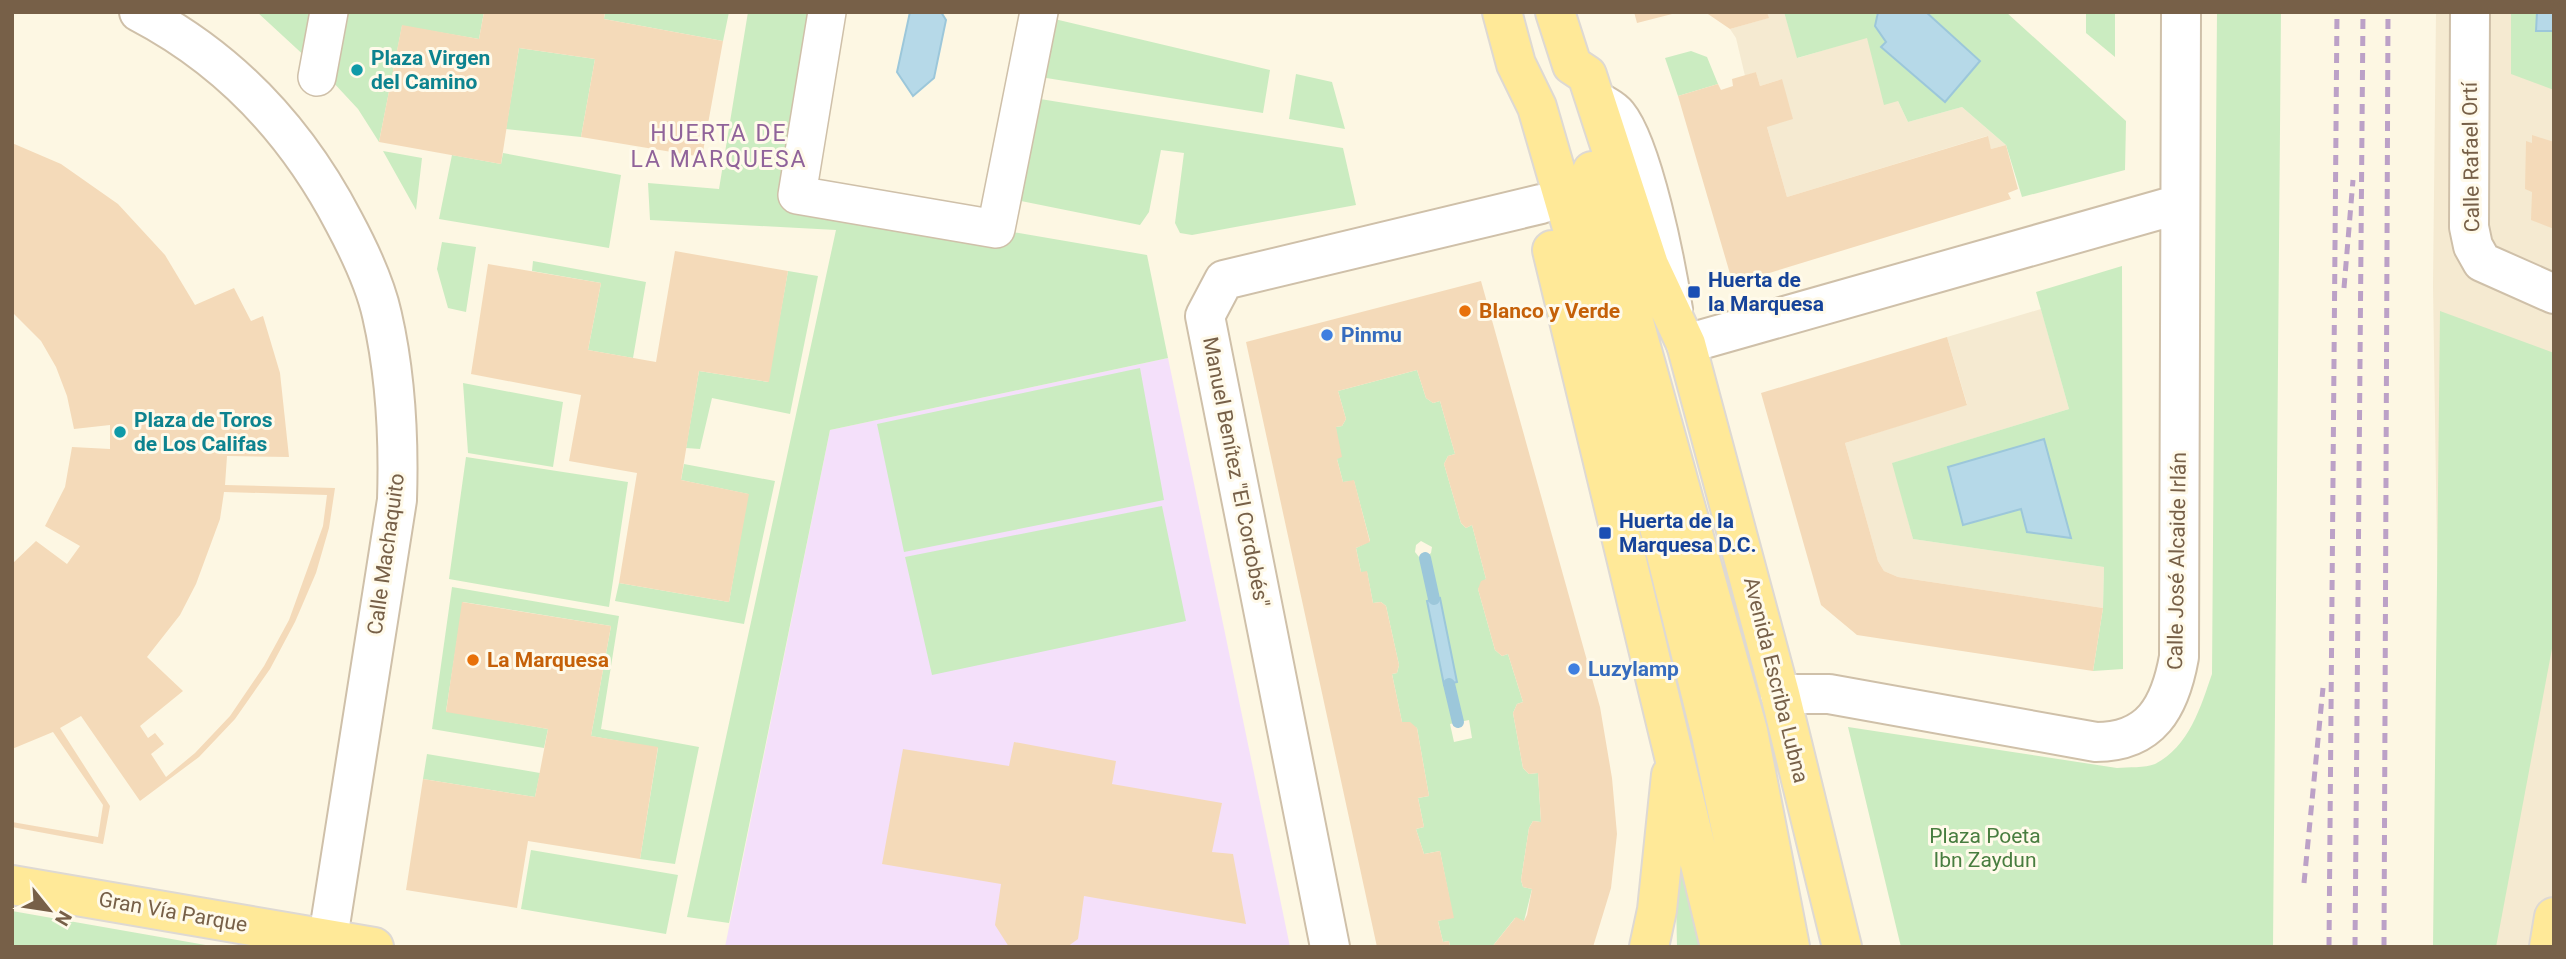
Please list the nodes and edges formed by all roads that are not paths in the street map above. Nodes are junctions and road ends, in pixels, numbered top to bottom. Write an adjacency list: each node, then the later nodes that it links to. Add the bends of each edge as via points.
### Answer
1 (329, 12): 10 (street)
2 (827, 12): 3 (street, via 797,195 996,229)
3 (1039, 12)
4 (1502, 12): 9 (main road)
5 (1555, 12): 11 (main road, Avenida Escriba Lubna)
6 (2181, 12): 13 (street, Calle José Alcaide Irlán)
7 (2470, 12): 14 (street, Calle Rafael Ortí, via 2469,227 2473,246 2482,262)
8 (144, 14): 20 (street, Calle Machaquito, via 241,82 285,128 325,186 351,235 382,313 399,441 397,500)
9 (1516, 64): 12 (main road, via 1513,89); 25 (main road, via 1536,107 1661,534 1711,735)
10 (317, 77)
11 (1582, 78): 15 (main road, Avenida Escriba Lubna, via 1649,265); 26 (main road, Avenida Escriba Lubna, via 1567,79 1748,731)
12 (1541, 204): 17 (main road); 22 (street, Manuel Benítez "El Cordobés", via 1224,280 1205,316)
13 (2180, 204): 15 (street); 16 (street, Calle José Alcaide Irlán, via 2179,657 2168,702 2152,722 2134,737 2096,743 1829,694)
14 (2554, 294)
15 (1686, 344): 16 (main road, Avenida Escriba Lubna)
16 (1780, 694): 27 (main road, Avenida Escriba Lubna)
17 (1674, 745): 23 (main road, via 1657,911); 24 (main road)
18 (12, 885): 20 (main road, Gran Vía Parque)
19 (2554, 916): 28 (main road)
20 (328, 938): 21 (main road, Gran Vía Parque)
21 (374, 947)
22 (1330, 947)
23 (1649, 947)
24 (1720, 947)
25 (1756, 947)
26 (1790, 947)
27 (1842, 947)
28 (2549, 947)

